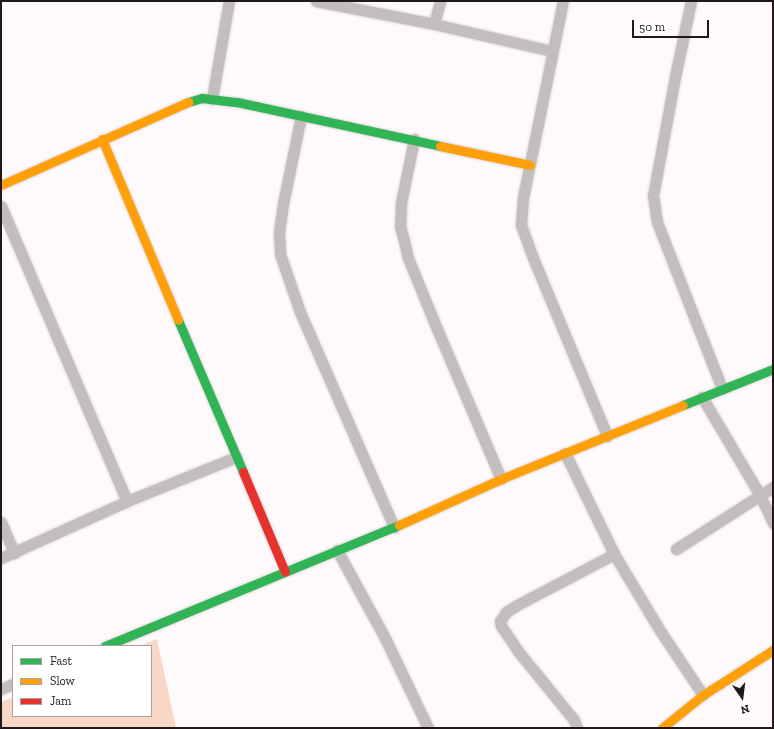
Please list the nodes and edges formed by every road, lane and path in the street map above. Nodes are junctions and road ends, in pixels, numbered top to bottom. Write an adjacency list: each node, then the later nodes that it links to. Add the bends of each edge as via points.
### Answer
1 (229, 1): 8 (street)
2 (440, 1): 6 (street)
3 (563, 1): 7 (street)
4 (691, 1): 16 (street, via 653,196 657,222)
5 (322, 2): 6 (street)
6 (434, 24): 7 (street)
7 (552, 51): 12 (street)
8 (212, 99): 9 (street); 10 (street, via 190,101)
9 (302, 116): 11 (street); 27 (street, via 278,233 280,254 300,312)
10 (102, 139): 13 (street); 20 (street)
11 (414, 139): 12 (street); 21 (street, via 401,203 400,226 408,258)
12 (530, 166): 18 (street, via 520,216 523,234)
13 (1, 185)
14 (1, 206): 24 (street)
15 (773, 368): 16 (street)
16 (722, 389): 17 (street)
17 (702, 397): 18 (street); 23 (street)
18 (607, 436): 19 (street)
19 (565, 453): 21 (street); 31 (street)
20 (236, 456): 24 (street); 33 (street)
21 (501, 479): 27 (street)
22 (773, 487): 23 (street)
23 (760, 495): 26 (street); 28 (street)
24 (127, 501): 30 (street)
25 (1, 522): 30 (street)
26 (773, 523)
27 (394, 527): 29 (street)
28 (676, 549)
29 (337, 550): 33 (street); 39 (street, via 386,640)
30 (14, 553): 32 (street)
31 (614, 554): 38 (street); 40 (street, via 517,605 506,612 500,621 518,652 574,720)
32 (1, 558)
33 (285, 572): 34 (street)
34 (107, 645)
35 (773, 650): 38 (street)
36 (12, 684): 37 (street)
37 (1, 689)
38 (703, 695): 41 (street)
39 (428, 728)
40 (577, 728)
41 (662, 728)

